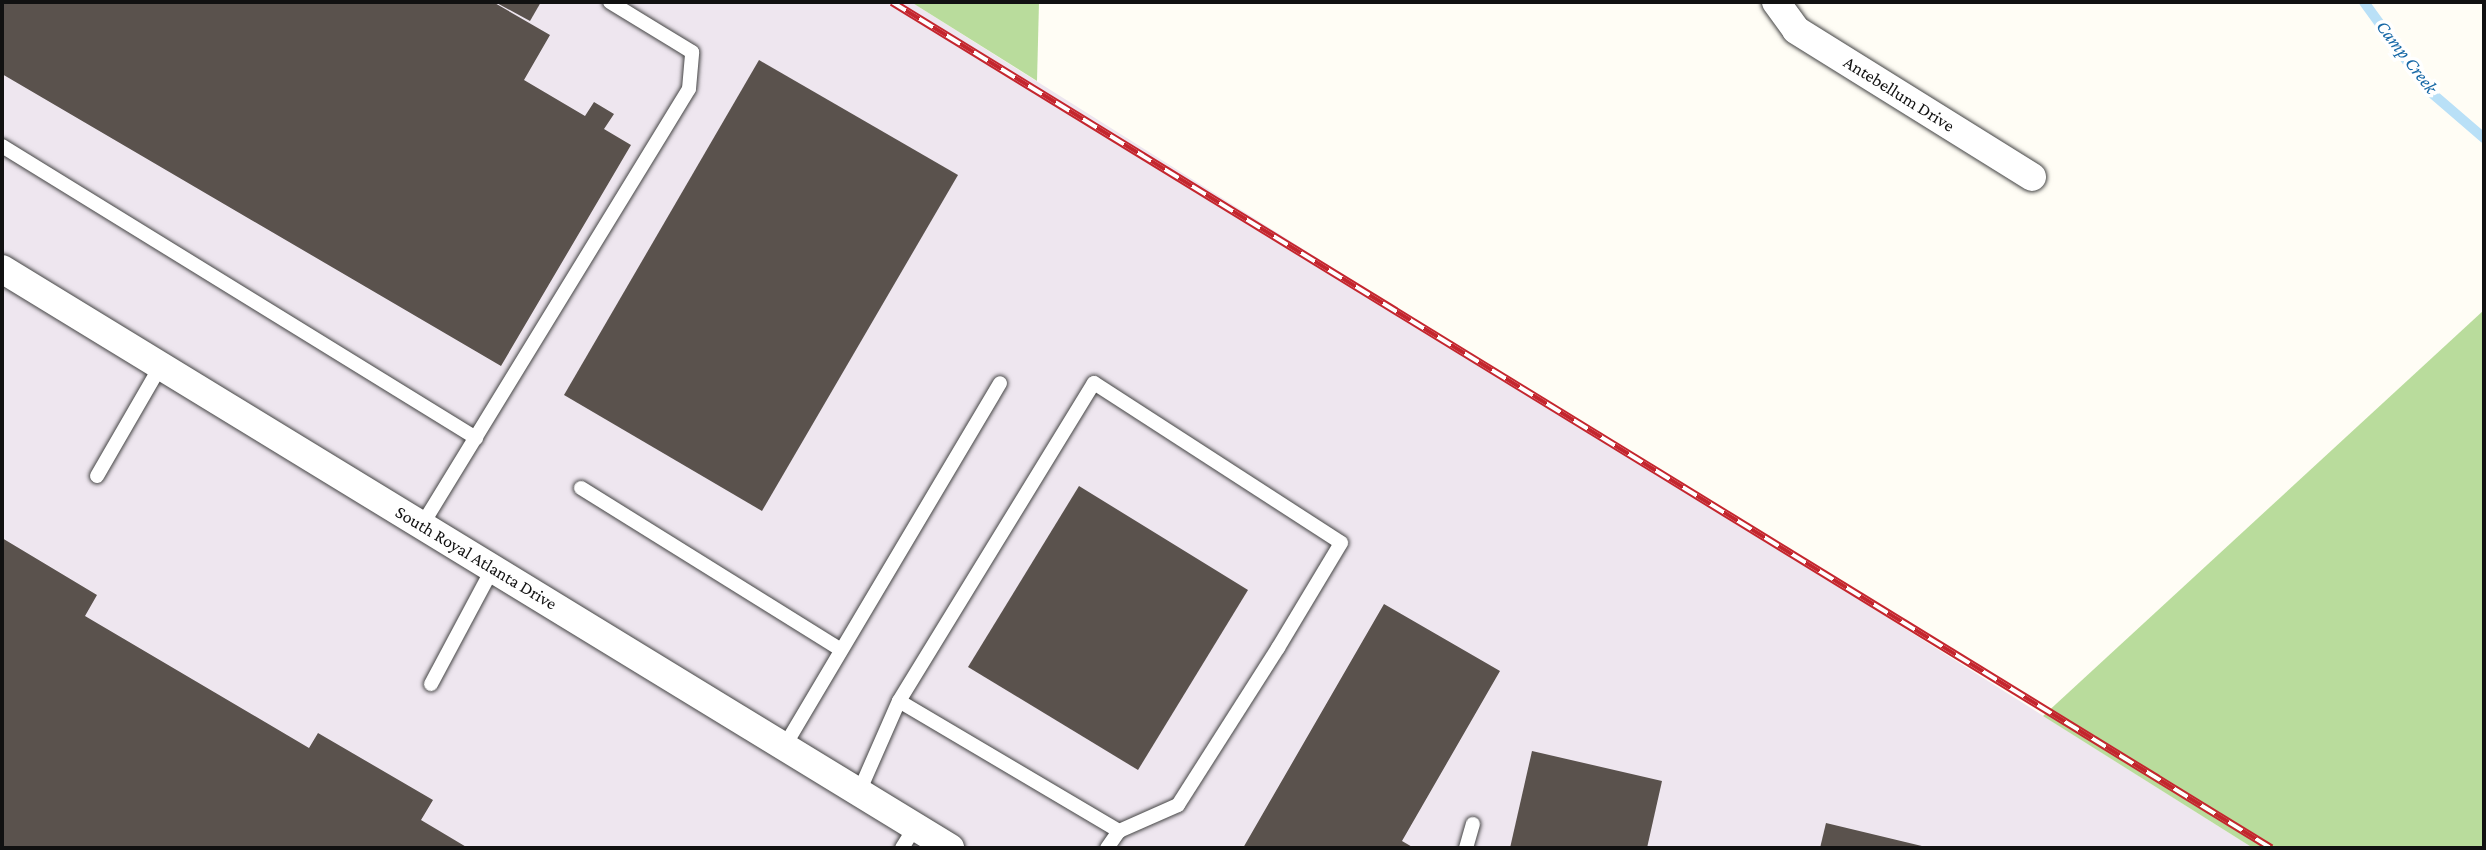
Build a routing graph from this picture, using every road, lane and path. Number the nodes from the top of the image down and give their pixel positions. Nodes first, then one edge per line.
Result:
1 (610, 2) edge
2 (1776, 2) edge
3 (2, 146) edge
4 (2032, 177) dead end
5 (2, 269) edge
6 (161, 365) junction
7 (1000, 383) dead end
8 (475, 438) junction
9 (97, 476) dead end
10 (581, 488) dead end
11 (422, 525) junction
12 (493, 569) junction
13 (841, 650) junction
14 (431, 684) dead end
15 (899, 701) junction
16 (784, 747) junction
17 (859, 792) junction
18 (1473, 824) dead end
19 (1119, 831) junction
20 (908, 838) edge
21 (950, 848) edge
22 (1107, 848) edge
23 (1466, 848) edge

1 - 8 lane
2 - 4 street, Antebellum Drive
3 - 8 lane
5 - 6 street, South Royal Atlanta Drive
6 - 9 lane
6 - 11 street, South Royal Atlanta Drive
7 - 13 lane
8 - 11 lane
10 - 13 lane
11 - 12 street, South Royal Atlanta Drive
12 - 14 lane
12 - 16 street, South Royal Atlanta Drive
13 - 16 lane
15 - 17 lane
15 - 19 lane
15 - 19 lane
16 - 17 street, South Royal Atlanta Drive
17 - 20 street, South Royal Atlanta Drive
18 - 23 lane
19 - 22 lane
20 - 21 street, South Royal Atlanta Drive

